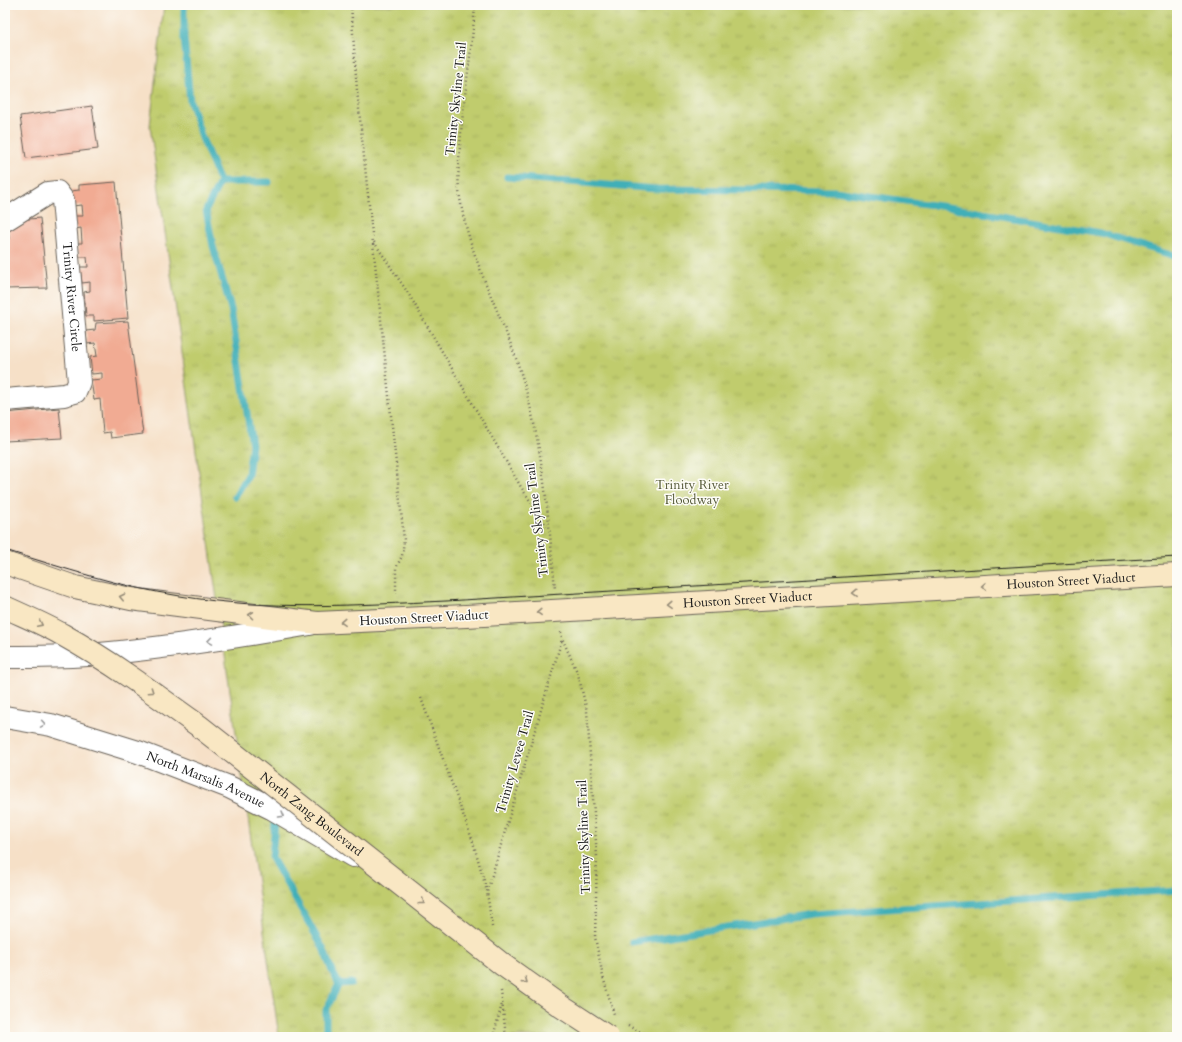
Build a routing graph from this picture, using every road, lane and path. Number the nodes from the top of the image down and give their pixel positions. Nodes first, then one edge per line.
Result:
1 (351, 5) edge
2 (475, 5) edge
3 (5, 220) edge
4 (373, 242) junction
5 (5, 400) edge
6 (550, 530) junction
7 (5, 563) edge
8 (1177, 575) edge
9 (396, 593) dead end
10 (555, 593) dead end
11 (5, 607) edge
12 (317, 623) junction
13 (560, 631) dead end
14 (562, 638) junction
15 (5, 657) edge
16 (421, 698) dead end
17 (5, 717) edge
18 (392, 878) junction
19 (615, 1014) dead end
20 (493, 1037) edge
21 (506, 1037) edge
22 (608, 1037) edge

1 - 4 path
2 - 6 path, Trinity Skyline Trail
3 - 5 street, Trinity River Circle
4 - 6 path
4 - 9 path
6 - 10 path, Trinity Skyline Trail
12 -> 7 main road
8 -> 12 main road, Houston Street Viaduct, bridge
11 -> 18 main road, North Zang Boulevard, bridge
12 -> 15 street
13 - 14 path, Trinity Skyline Trail
14 - 16 path, Trinity Levee Trail
14 - 19 path, Trinity Skyline Trail
17 -> 18 street, North Marsalis Avenue, bridge
18 -> 22 main road, North Zang Boulevard, bridge
20 - 21 path

